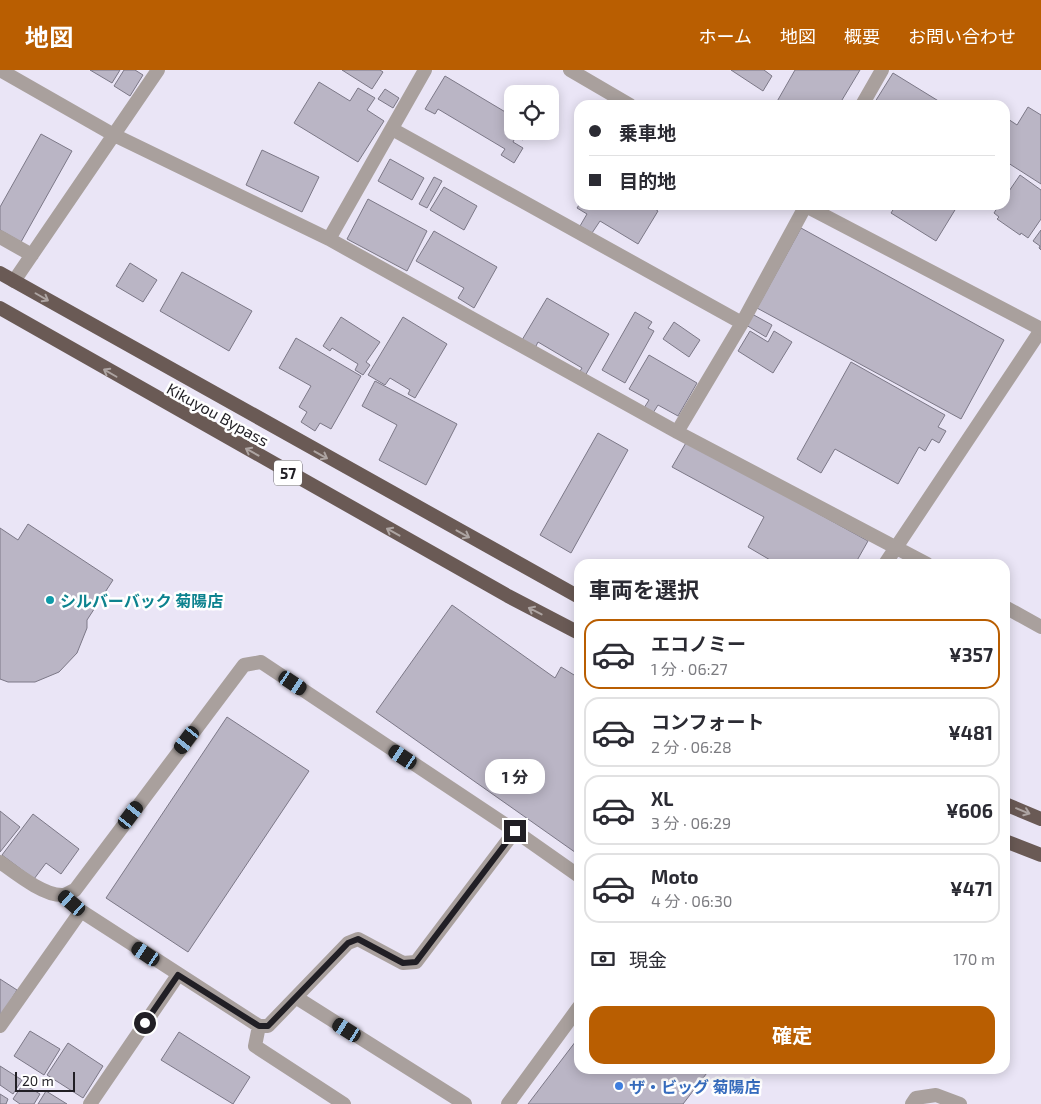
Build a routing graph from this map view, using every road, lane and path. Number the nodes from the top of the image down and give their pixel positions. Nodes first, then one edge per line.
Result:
1 (0, 70) edge
2 (158, 70) edge
3 (425, 70) edge
4 (570, 70) edge
5 (882, 70) edge
6 (621, 100) edge
7 (865, 100) edge
8 (392, 129) junction
9 (114, 135) junction
10 (802, 210) edge
11 (815, 210) edge
12 (0, 237) edge
13 (330, 239) junction
14 (32, 255) junction
15 (0, 273) edge
16 (14, 281) junction
17 (0, 308) edge
18 (742, 323) junction
19 (1041, 329) edge
20 (677, 432) junction
21 (897, 547) junction
22 (889, 559) edge
23 (918, 559) edge
24 (574, 594) edge
25 (1010, 610) edge
26 (1041, 626) edge
27 (574, 630) edge
28 (1010, 806) edge
29 (1041, 819) edge
30 (515, 831) junction
31 (1010, 843) edge
32 (1041, 855) edge
33 (0, 862) edge
34 (574, 872) edge
35 (64, 895) junction
36 (81, 911) junction
37 (178, 975) junction
38 (297, 998) junction
39 (574, 1015) edge
40 (0, 1026) edge
41 (259, 1026) junction
42 (90, 1104) edge
43 (344, 1104) edge
44 (465, 1104) edge
45 (508, 1104) edge
46 (912, 1104) edge
47 (960, 1104) edge

1 - 9 street
2 - 9 street
3 - 8 street
4 - 6 street
5 - 7 street
8 - 13 street
8 - 18 street
9 - 13 street
9 - 14 street
10 - 18 street
11 - 19 street
12 - 14 street
13 - 20 street
14 - 16 street
15 - 16 highway, Kikuyou Bypass / 57
16 -> 24 highway, Kikuyou Bypass / 57
27 -> 17 highway, Kikuyou Bypass / 57
18 - 20 street
19 - 21 street
20 - 21 street
21 - 22 street
21 - 23 street
25 - 26 street
28 -> 29 highway
30 - 34 street
30 - 35 street
30 - 38 street
31 - 32 highway
33 - 35 street
35 - 36 street
36 - 37 street
36 - 40 street
37 - 41 street
37 - 42 street
38 - 41 street
38 - 44 street
39 - 45 street
41 - 43 street
46 - 47 street

